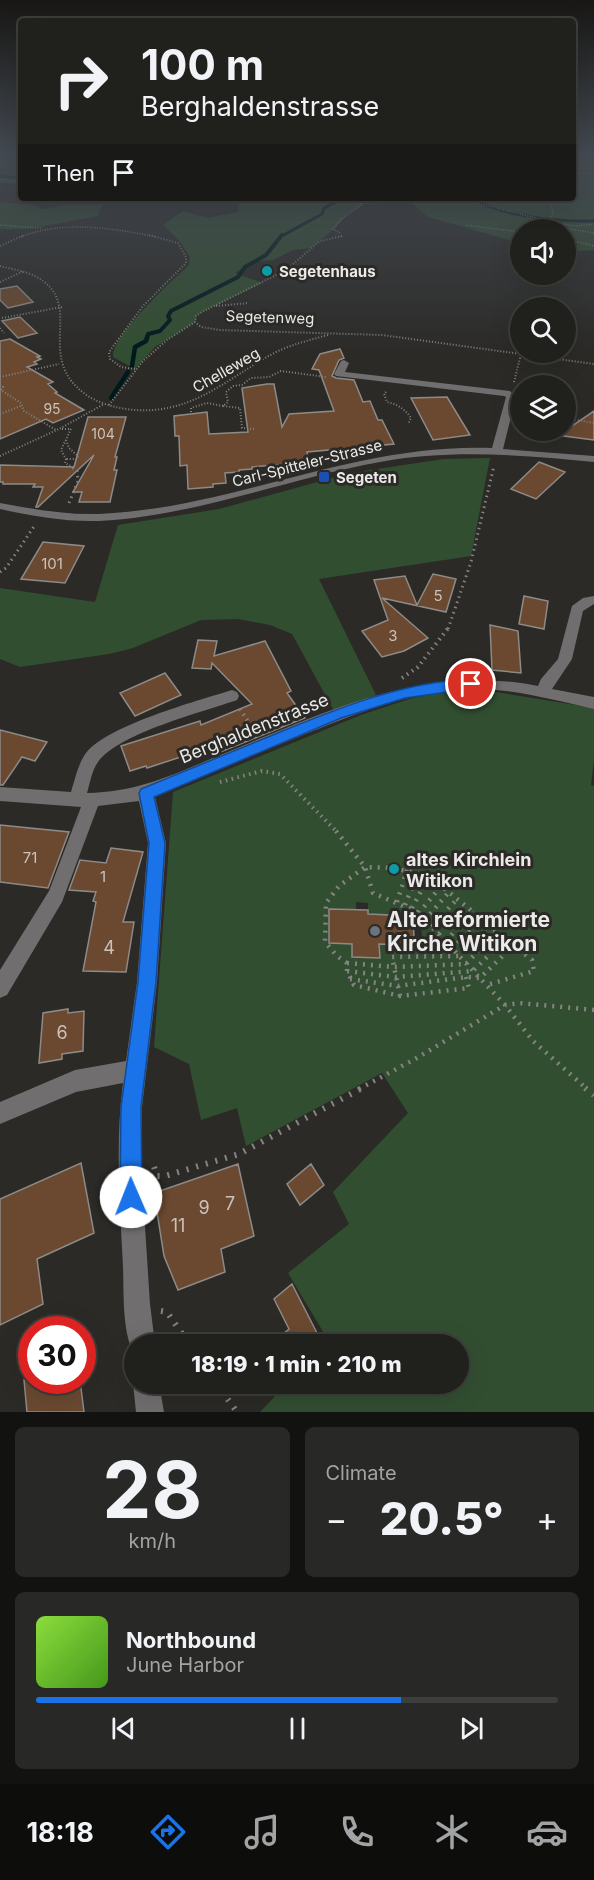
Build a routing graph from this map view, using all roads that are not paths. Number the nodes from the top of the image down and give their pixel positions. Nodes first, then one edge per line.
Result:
1 (344, 363) dead end
2 (497, 451) junction
3 (594, 459) edge
4 (0, 506) edge
5 (594, 600) edge
6 (544, 694) junction
7 (236, 702) road end
8 (594, 703) edge
9 (146, 793) junction
10 (0, 794) edge
11 (84, 800) junction
12 (0, 988) edge
13 (135, 1070) junction
14 (0, 1113) edge
15 (141, 1334) edge
16 (148, 1394) edge
17 (150, 1412) edge

1 - 2 street
2 - 3 street, Carl-Spitteler-Strasse
2 - 4 street, Carl-Spitteler-Strasse
5 - 6 street
6 - 8 street, Berghaldenstrasse
6 - 9 street, Berghaldenstrasse
7 - 11 street
9 - 11 street, Berghaldenstrasse
9 - 13 street
10 - 11 street, Berghaldenstrasse
11 - 12 street
13 - 14 street
13 - 15 street
16 - 17 street

